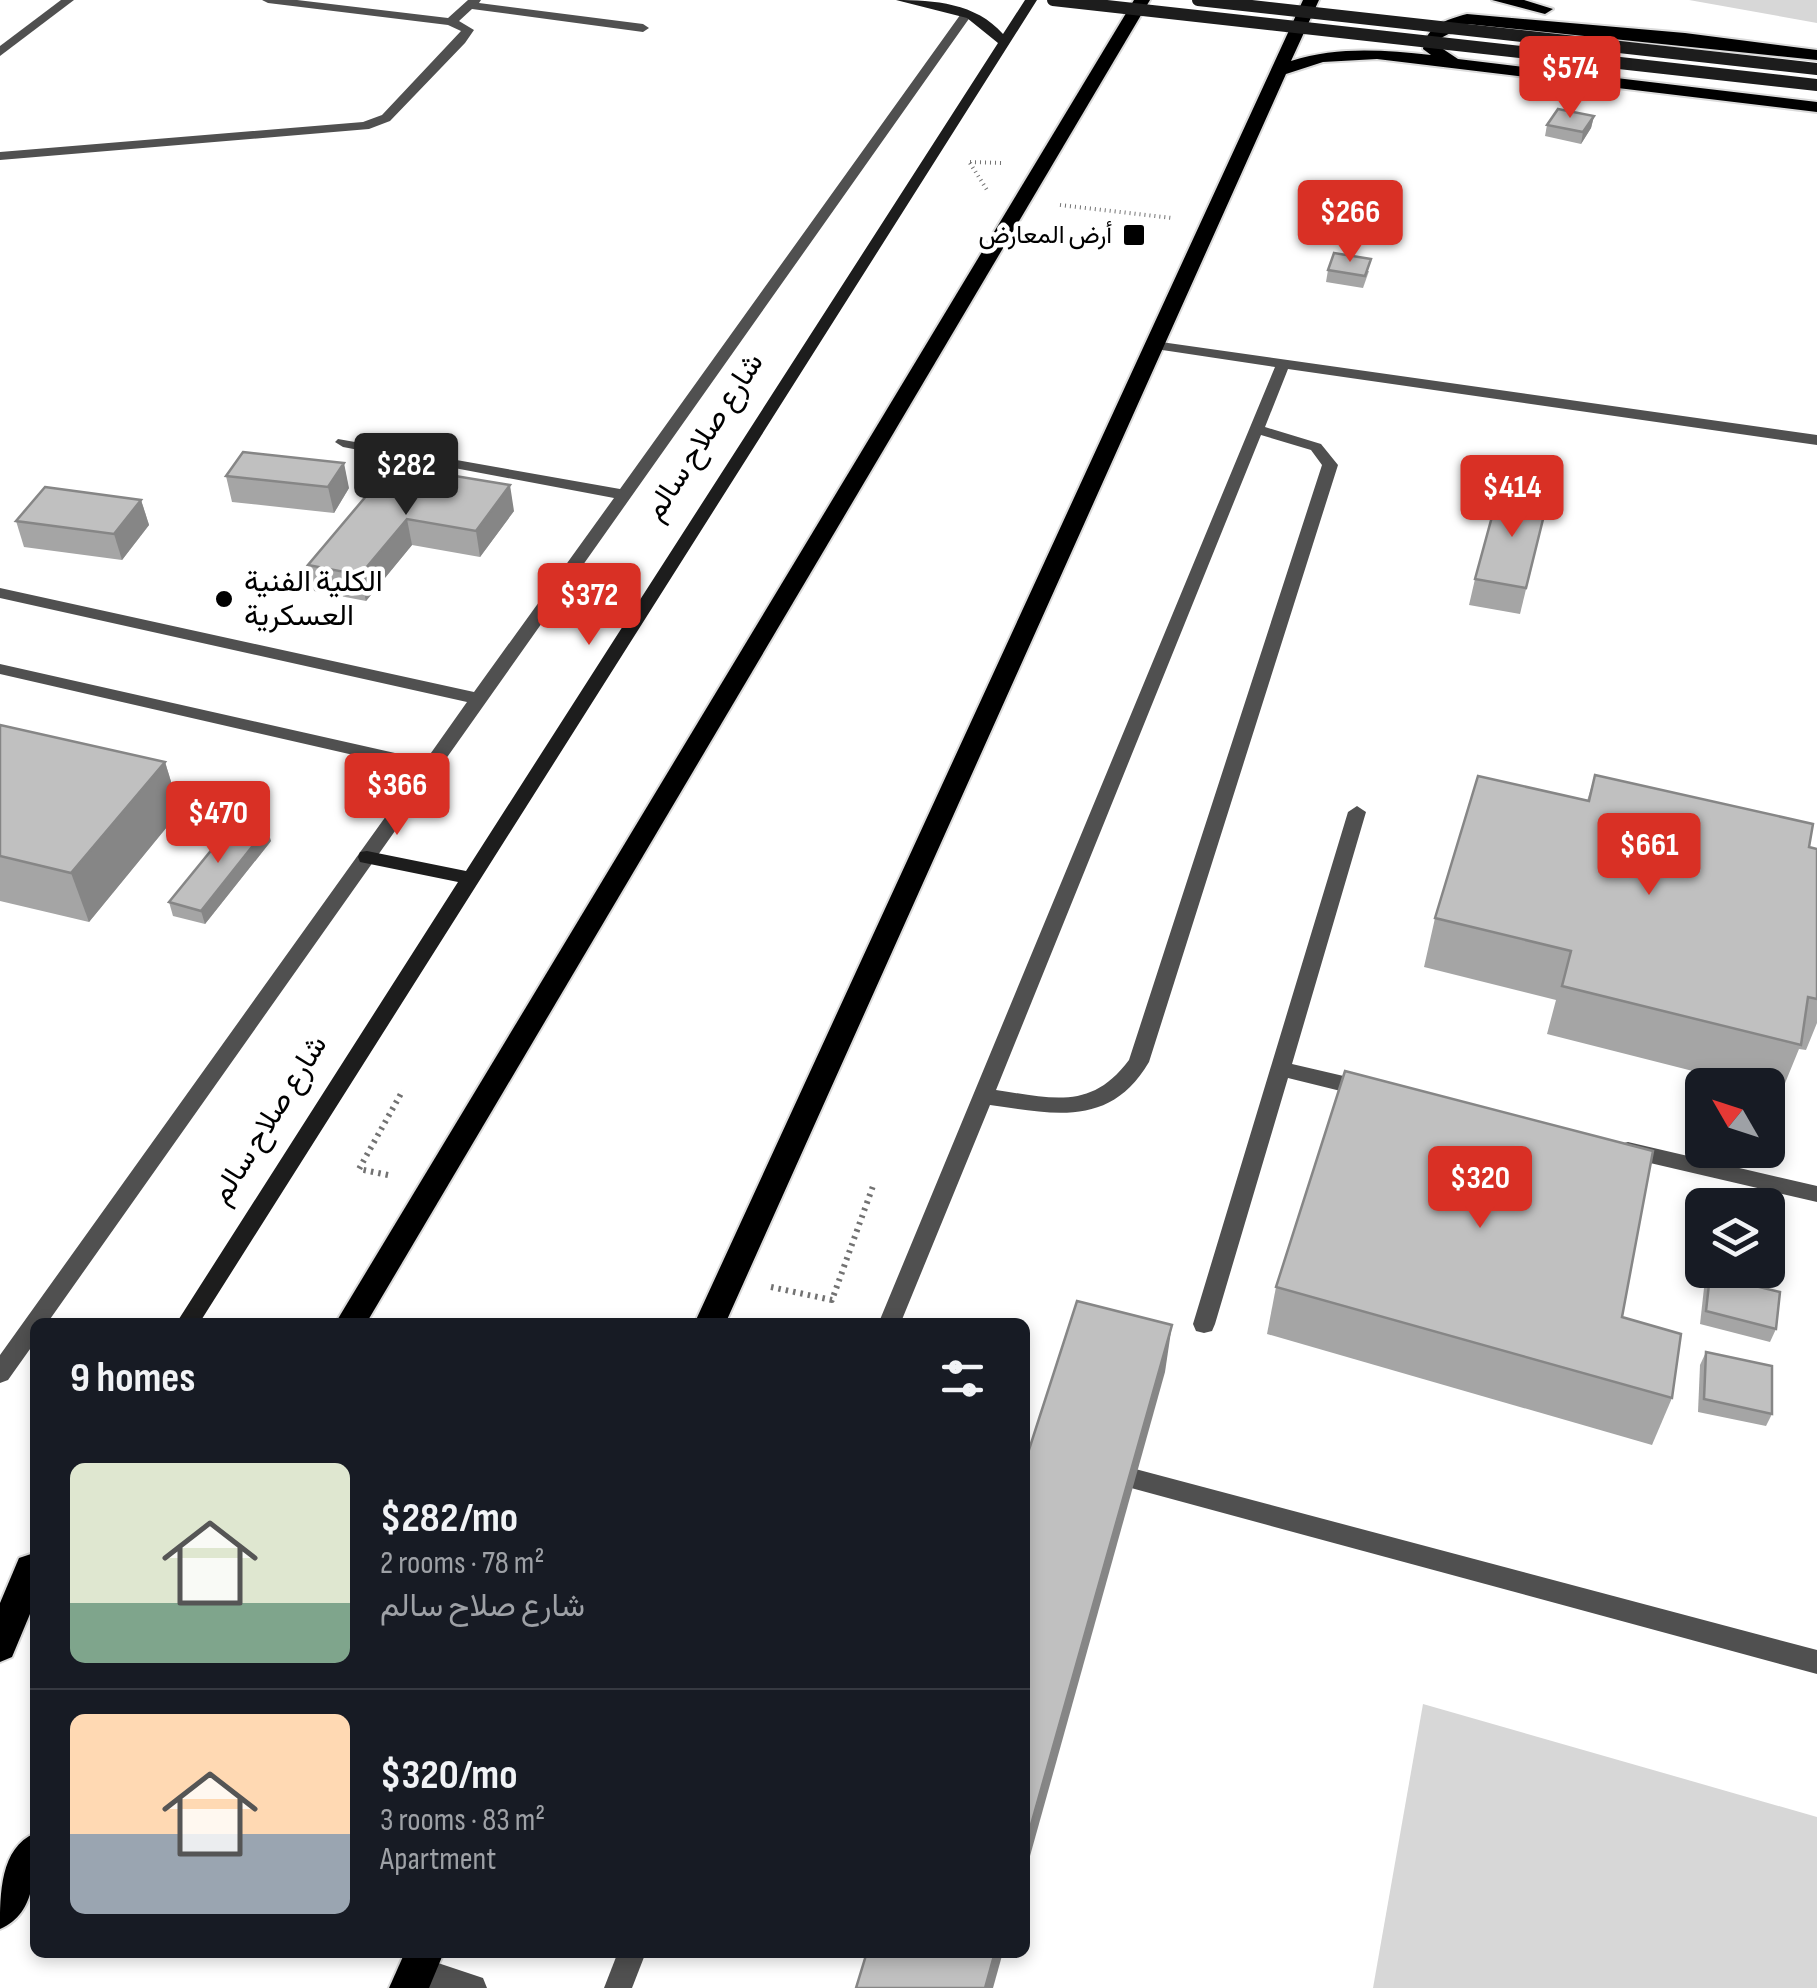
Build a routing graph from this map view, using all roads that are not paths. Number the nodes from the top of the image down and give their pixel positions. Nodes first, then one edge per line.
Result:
1 (68, 0) edge
2 (268, 0) edge
3 (902, 0) edge
4 (1031, 0) edge
5 (1053, 0) edge
6 (1142, 0) edge
7 (1198, 0) edge
8 (1311, 0) edge
9 (1500, 0) edge
10 (473, 2) edge
11 (967, 13) junction
12 (451, 22) junction
13 (643, 28) dead end
14 (1003, 42) junction
15 (1704, 42) junction
16 (0, 52) edge
17 (1817, 55) edge
18 (1460, 64) junction
19 (1817, 69) edge
20 (1278, 71) junction
21 (1817, 86) edge
22 (1817, 107) edge
23 (0, 156) edge
24 (1154, 345) junction
25 (1283, 364) junction
26 (1256, 430) junction
27 (1817, 440) edge
28 (342, 442) dead end
29 (625, 495) junction
30 (0, 593) edge
31 (552, 597) junction
32 (639, 612) junction
33 (0, 669) edge
34 (480, 699) junction
35 (431, 767) junction
36 (1357, 812) dead end
37 (367, 857) junction
38 (470, 878) junction
39 (1280, 1070) junction
40 (983, 1096) junction
41 (1395, 1096) edge
42 (1606, 1145) edge
43 (1817, 1194) edge
44 (40, 1318) edge
45 (191, 1318) edge
46 (353, 1318) edge
47 (712, 1318) edge
48 (892, 1318) edge
49 (1204, 1324) dead end
50 (30, 1331) edge
51 (0, 1373) edge
52 (1084, 1466) edge
53 (30, 1571) edge
54 (30, 1573) edge
55 (0, 1616) edge
56 (0, 1646) edge
57 (1817, 1662) edge
58 (30, 1860) edge
59 (0, 1910) edge
60 (630, 1958) edge
61 (417, 1970) edge
62 (473, 1988) edge
63 (618, 1988) edge

1 - 16 lane
2 - 12 lane
3 - 11 main road
4 - 14 main road, شارع صلاح سالم
5 - 21 main road, bridge
6 - 46 highway
7 - 19 main road, bridge
8 - 20 highway
9 - 15 highway
10 - 12 lane
10 - 13 lane
11 - 14 main road
11 - 29 lane
12 - 23 lane
14 - 32 main road, شارع صلاح سالم
15 - 17 highway
15 - 18 highway
18 - 20 highway
18 - 22 highway
20 - 24 highway
24 - 25 lane
24 - 47 highway
25 - 26 lane
25 - 27 lane
26 - 40 lane
26 - 40 lane
28 - 29 lane
29 - 31 lane
30 - 34 lane
31 - 32 main road
31 - 34 lane
32 - 38 main road, شارع صلاح سالم
33 - 35 lane
34 - 35 lane
35 - 37 lane
36 - 39 lane
37 - 38 main road
37 - 44 lane
38 - 45 main road, شارع صلاح سالم
39 - 41 lane
39 - 49 lane
40 - 48 lane
42 - 43 lane
50 - 51 lane
52 - 57 lane
53 - 55 main road
54 - 56 highway
58 - 59 highway
60 - 63 lane
61 - 62 lane

